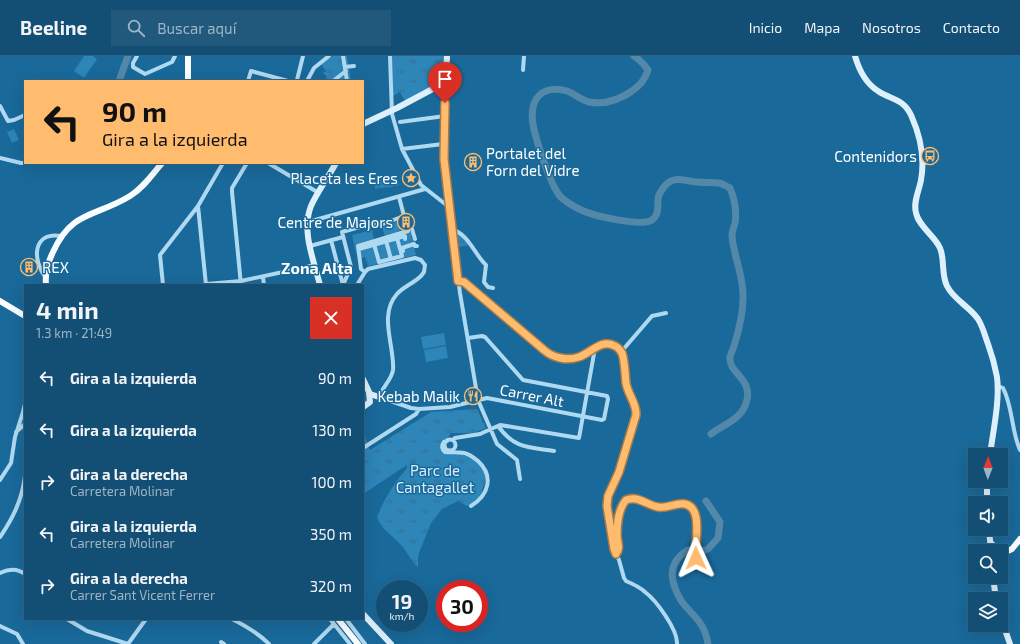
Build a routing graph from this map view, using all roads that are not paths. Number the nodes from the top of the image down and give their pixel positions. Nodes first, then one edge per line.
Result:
1 (137, 56) edge
2 (175, 56) edge
3 (188, 56) edge
4 (303, 56) edge
5 (329, 56) edge
6 (343, 56) edge
7 (390, 56) edge
8 (447, 56) edge
9 (524, 56) edge
10 (855, 56) edge
11 (348, 68) junction
12 (523, 70) dead end
13 (188, 80) edge
14 (248, 80) edge
15 (284, 80) edge
16 (297, 80) edge
17 (308, 80) edge
18 (334, 80) edge
19 (347, 80) edge
20 (444, 83) junction
21 (0, 106) edge
22 (392, 111) junction
23 (24, 115) edge
24 (445, 116) junction
25 (400, 122) dead end
26 (364, 124) edge
27 (443, 144) junction
28 (402, 149) junction
29 (0, 158) edge
30 (24, 163) edge
31 (161, 164) edge
32 (222, 164) edge
33 (246, 164) edge
34 (270, 164) edge
35 (335, 164) edge
36 (425, 189) junction
37 (319, 193) junction
38 (399, 197) junction
39 (198, 206) junction
40 (449, 208) junction
41 (404, 216) junction
42 (308, 222) junction
43 (451, 229) junction
44 (412, 230) dead end
45 (62, 236) junction
46 (342, 237) junction
47 (397, 238) junction
48 (405, 239) dead end
49 (415, 239) dead end
50 (331, 240) junction
51 (386, 241) junction
52 (374, 244) junction
53 (310, 246) junction
54 (417, 246) dead end
55 (359, 249) junction
56 (404, 256) dead end
57 (391, 259) junction
58 (315, 265) junction
59 (365, 272) junction
60 (263, 277) junction
61 (458, 281) junction
62 (46, 282) edge
63 (241, 283) edge
64 (163, 284) edge
65 (206, 284) edge
66 (264, 284) edge
67 (320, 284) edge
68 (343, 284) edge
69 (344, 284) edge
70 (358, 284) edge
71 (493, 288) dead end
72 (0, 301) edge
73 (14, 309) junction
74 (24, 312) edge
75 (666, 313) dead end
76 (24, 315) edge
77 (468, 338) junction
78 (595, 348) junction
79 (621, 352) junction
80 (364, 380) edge
81 (998, 386) junction
82 (587, 392) junction
83 (369, 393) junction
84 (379, 397) junction
85 (478, 400) junction
86 (369, 404) junction
87 (364, 406) edge
88 (24, 407) edge
89 (419, 408) junction
90 (22, 412) junction
91 (24, 416) edge
92 (582, 416) junction
93 (24, 425) edge
94 (498, 426) junction
95 (490, 429) junction
96 (16, 433) junction
97 (453, 440) junction
98 (447, 441) junction
99 (364, 447) edge
100 (991, 448) edge
101 (1020, 450) edge
102 (554, 452) dead end
103 (520, 479) dead end
104 (0, 480) edge
105 (24, 483) edge
106 (471, 506) dead end
107 (990, 536) edge
108 (0, 538) edge
109 (1020, 539) edge
110 (990, 541) junction
111 (990, 544) edge
112 (993, 544) edge
113 (1008, 550) edge
114 (616, 554) junction
115 (696, 554) dead end
116 (0, 573) edge
117 (24, 573) edge
118 (364, 615) edge
119 (69, 620) edge
120 (145, 620) edge
121 (234, 620) edge
122 (347, 620) edge
123 (336, 622) edge
124 (0, 626) edge
125 (1006, 632) edge
126 (23, 644) edge
127 (128, 644) edge
128 (269, 644) edge
129 (314, 644) edge
130 (350, 644) edge
131 (358, 644) edge
132 (365, 644) edge
133 (391, 644) edge
134 (677, 644) edge
135 (1010, 644) edge

1 - 2 street
3 - 13 main road
4 - 16 street
5 - 17 street
6 - 11 street
7 - 22 street
8 - 20 main road
9 - 12 street
10 - 81 main road
11 - 18 street
11 - 19 street
14 - 15 street
20 - 22 main road
20 - 24 street
21 - 23 street
22 - 26 main road
22 - 28 street
24 - 25 street
24 - 27 street
27 - 28 street
27 - 40 street
28 - 36 street
29 - 30 street
31 - 45 main road
32 - 39 street
33 - 63 street
34 - 37 street
35 - 37 main road
36 - 38 street
36 - 40 street
37 - 42 main road
38 - 41 street
38 - 42 street
39 - 64 street
39 - 65 street
40 - 43 street
41 - 46 street
41 - 55 street
42 - 53 main road
43 - 61 street
43 - 71 street
44 - 49 street
45 - 62 main road
45 - 62 street
46 - 50 street
46 - 69 street
47 - 48 street
47 - 51 street
47 - 57 street
50 - 53 street
50 - 68 street
51 - 52 street
51 - 57 street
52 - 55 street
52 - 57 street
53 - 58 main road
54 - 56 street
55 - 59 street
58 - 60 street
58 - 67 main road
59 - 70 street
59 - 84 street
60 - 63 street
60 - 66 street
61 - 77 street
61 - 78 street
63 - 65 street
72 - 73 main road
73 - 74 main road
73 - 76 main road
75 - 79 street
77 - 82 street
77 - 85 street
78 - 79 street
78 - 82 street
79 - 114 street
80 - 83 main road
81 - 100 main road
81 - 101 street
82 - 92 street
82 - 92 street, Carrer Alt
83 - 84 main road
83 - 86 main road
84 - 86 street
84 - 89 street, Carrer Alt
85 - 89 street, Carrer Alt
85 - 92 street, Carrer Alt
85 - 95 street
86 - 87 main road
88 - 90 street
89 - 99 street
90 - 91 street
90 - 96 street
92 - 94 street
93 - 96 street
94 - 95 street
94 - 102 street
95 - 97 street
95 - 103 street
96 - 104 street
97 - 98 street
97 - 98 street
98 - 106 street
105 - 108 street
107 - 110 main road
109 - 113 main road
110 - 111 main road
110 - 112 main road
114 - 115 street
114 - 134 street
116 - 117 street
118 - 133 main road
119 - 127 street
120 - 127 street
121 - 128 street
122 - 132 street
123 - 129 street
123 - 130 street
123 - 131 main road
124 - 126 street
125 - 135 main road

